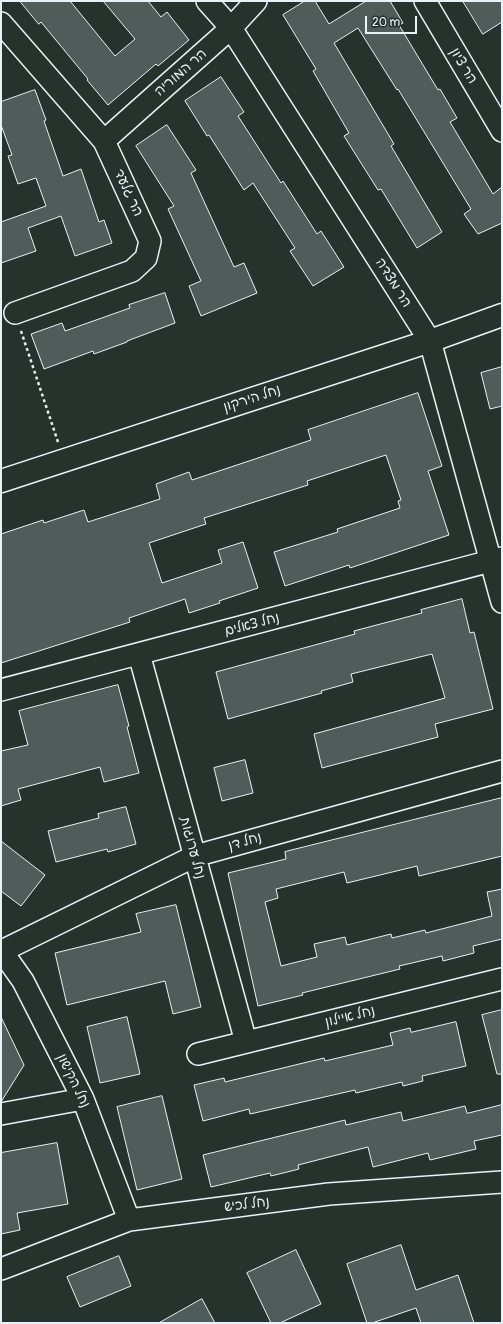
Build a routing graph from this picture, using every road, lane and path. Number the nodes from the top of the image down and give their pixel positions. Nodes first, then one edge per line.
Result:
1 (207, 1) edge
2 (256, 1) edge
3 (425, 1) edge
4 (1, 23) edge
5 (231, 28) junction
6 (502, 131) edge
7 (104, 141) junction
8 (15, 313) joint
9 (502, 315) edge
10 (430, 341) junction
11 (64, 460) junction
12 (1, 481) edge
13 (497, 560) edge
14 (502, 602) edge
15 (139, 654) junction
16 (1, 690) edge
17 (502, 770) edge
18 (195, 856) junction
19 (1, 950) edge
20 (502, 979) edge
21 (246, 1042) junction
22 (198, 1054) dead end
23 (83, 1099) junction
24 (1, 1114) edge
25 (502, 1182) edge
26 (129, 1220) junction
27 (1, 1269) edge

1 - 5 street, הר מצדה
2 - 5 street, הר המוריה
3 - 6 street, הר ציון
4 - 7 street, הר גלעד
5 - 7 street, הר המוריה
5 - 10 street, הר מצדה
7 - 8 street, הר גלעד
8 - 11 path
9 - 10 street, נחל הירקון
10 - 11 street, נחל הירקון
10 - 13 street, הר מצדה
11 - 12 street, נחל הירקון
13 - 14 street, הר מצדה
13 - 15 street, נחל צאלים
15 - 16 street, נחל צאלים
15 - 18 street, נחל ערוגות
17 - 18 street, נחל דן
18 - 19 street, נחל דן
18 - 21 street, נחל ערוגות
19 - 23 street, נחל הקישון
20 - 21 street, נחל איילון
21 - 22 street, נחל איילון
23 - 24 street
23 - 26 street, נחל הקישון
25 - 26 street, נחל לכיש
26 - 27 street, נחל לכיש

